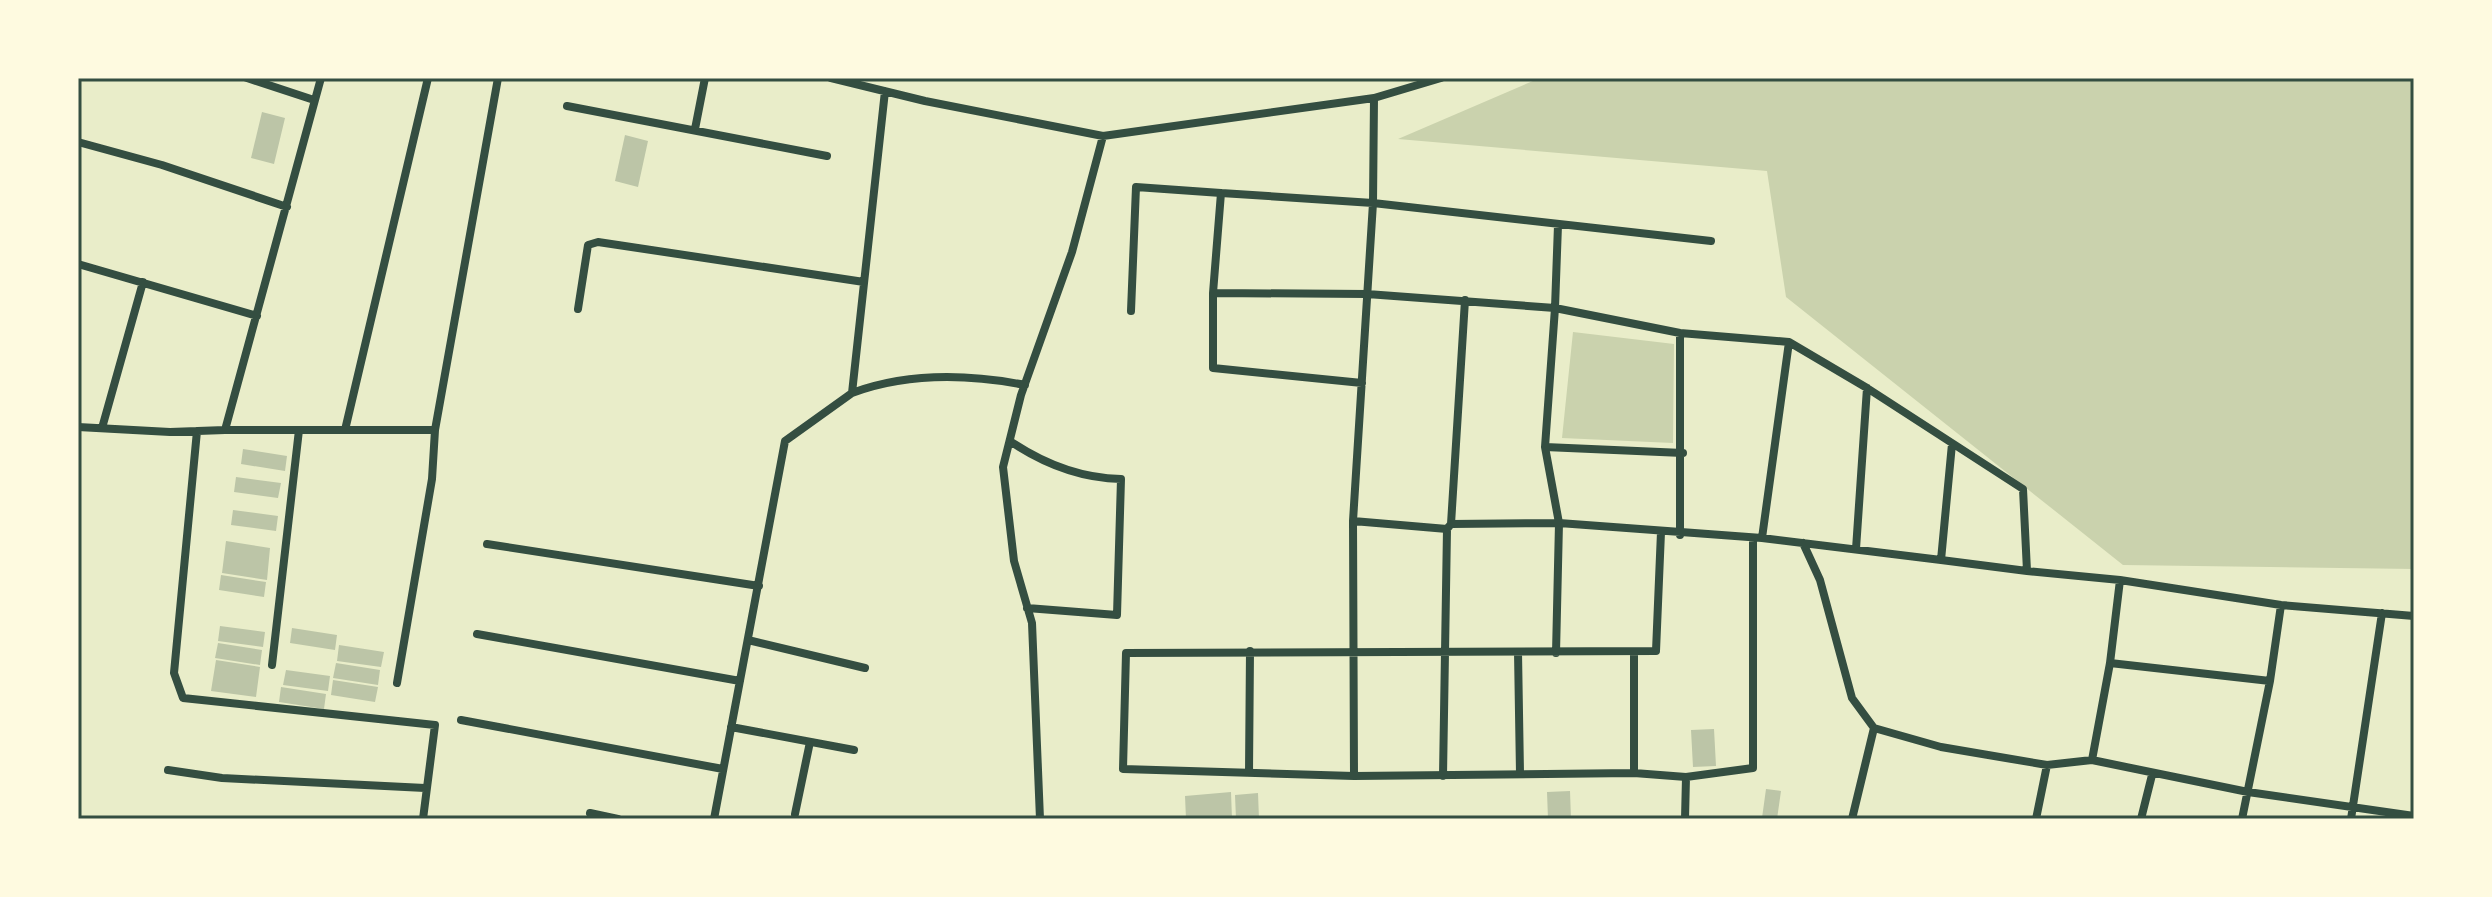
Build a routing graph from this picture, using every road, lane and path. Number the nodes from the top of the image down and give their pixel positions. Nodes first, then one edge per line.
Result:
1 (247, 78) edge
2 (321, 78) edge
3 (428, 78) edge
4 (498, 78) edge
5 (705, 78) edge
6 (831, 78) edge
7 (1441, 78) edge
8 (885, 91) junction
9 (1374, 98) junction
10 (314, 100) junction
11 (567, 106) dead end
12 (695, 129) junction
13 (1103, 136) junction
14 (78, 142) edge
15 (827, 156) dead end
16 (1221, 193) junction
17 (1373, 203) junction
18 (287, 207) junction
19 (1558, 225) junction
20 (1711, 241) dead end
21 (78, 264) edge
22 (143, 282) junction
23 (864, 282) junction
24 (1213, 293) junction
25 (1367, 294) junction
26 (1465, 300) junction
27 (1555, 308) junction
28 (578, 309) dead end
29 (1131, 311) dead end
30 (257, 316) junction
31 (1680, 333) junction
32 (1789, 342) junction
33 (1362, 383) junction
34 (1025, 385) junction
35 (1867, 388) junction
36 (852, 393) junction
37 (78, 427) edge
38 (102, 428) junction
39 (225, 430) junction
40 (299, 430) junction
41 (345, 430) junction
42 (435, 430) junction
43 (197, 431) junction
44 (1010, 441) junction
45 (1952, 444) junction
46 (1545, 447) junction
47 (1683, 453) junction
48 (1353, 521) junction
49 (1559, 523) junction
50 (1449, 526) junction
51 (1661, 532) junction
52 (1680, 535) junction
53 (1758, 538) junction
54 (1803, 543) junction
55 (487, 544) dead end
56 (1856, 549) junction
57 (1941, 560) junction
58 (2027, 571) junction
59 (2120, 580) junction
60 (759, 586) junction
61 (2281, 605) junction
62 (1027, 608) junction
63 (2382, 613) junction
64 (2414, 616) edge
65 (477, 634) dead end
66 (748, 640) junction
67 (1356, 650) junction
68 (1250, 651) junction
69 (1445, 652) junction
70 (1518, 652) junction
71 (1634, 652) junction
72 (1556, 653) junction
73 (2110, 663) junction
74 (272, 665) dead end
75 (865, 668) dead end
76 (740, 681) junction
77 (2270, 681) junction
78 (397, 683) dead end
79 (461, 720) dead end
80 (731, 727) junction
81 (1874, 728) junction
82 (810, 742) junction
83 (854, 750) dead end
84 (2092, 760) junction
85 (2047, 765) junction
86 (723, 769) junction
87 (168, 770) dead end
88 (1249, 773) junction
89 (1520, 773) junction
90 (1634, 773) junction
91 (2152, 775) junction
92 (1354, 776) junction
93 (1443, 776) junction
94 (1686, 777) junction
95 (425, 788) junction
96 (2248, 792) junction
97 (2354, 806) junction
98 (590, 813) dead end
99 (795, 814) dead end
100 (2414, 816) edge
101 (423, 819) edge
102 (618, 819) edge
103 (714, 819) edge
104 (1040, 819) edge
105 (1685, 819) edge
106 (1852, 819) edge
107 (2036, 819) edge
108 (2141, 819) edge
109 (2242, 819) edge
110 (2351, 819) edge

1 - 10 street
2 - 10 street
3 - 41 street
4 - 42 street
5 - 12 street
6 - 8 street
7 - 9 street
8 - 13 street
8 - 23 street
9 - 13 street
9 - 17 street
10 - 18 street
11 - 12 street
12 - 15 street
13 - 34 street
14 - 18 street
16 - 17 street
16 - 24 street
16 - 29 street
17 - 19 street
17 - 25 street
18 - 30 street
19 - 20 street
19 - 27 street
21 - 22 street
22 - 30 street
22 - 38 street
23 - 28 street
23 - 36 street
24 - 25 street
24 - 33 street
25 - 26 street
25 - 33 street
26 - 27 street
26 - 50 street
27 - 31 street
27 - 46 street
30 - 39 street
31 - 32 street
31 - 47 street
32 - 35 street
32 - 53 street
33 - 48 street
34 - 36 street
34 - 44 street
35 - 45 street
35 - 56 street
36 - 60 street
37 - 38 street
38 - 43 street
39 - 40 street
39 - 43 street
40 - 41 street
40 - 74 street
41 - 42 street
42 - 78 street
43 - 95 street
44 - 62 street
44 - 62 street
45 - 57 street
45 - 58 street
46 - 47 street
46 - 49 street
47 - 52 street
48 - 50 street
48 - 67 street
49 - 50 street
49 - 51 street
49 - 72 street
50 - 69 street
51 - 52 street
51 - 71 street
52 - 53 street
53 - 54 street
53 - 94 street
54 - 56 street
54 - 81 street
55 - 60 street
56 - 57 street
57 - 58 street
58 - 59 street
59 - 61 street
59 - 73 street
60 - 66 street
61 - 63 street
61 - 77 street
62 - 104 street
63 - 64 street
63 - 97 street
65 - 76 street
66 - 75 street
66 - 76 street
67 - 68 street
67 - 69 street
67 - 92 street
68 - 88 street
68 - 88 street
69 - 70 street
69 - 93 street
70 - 72 street
70 - 89 street
71 - 72 street
71 - 90 street
73 - 77 street
73 - 84 street
76 - 80 street
77 - 96 street
79 - 86 street
80 - 82 street
80 - 86 street
81 - 85 street
81 - 106 street
82 - 83 street
82 - 99 street
84 - 85 street
84 - 91 street
85 - 107 street
86 - 103 street
87 - 95 street
88 - 92 street
89 - 90 street
89 - 93 street
90 - 94 street
91 - 96 street
91 - 108 street
92 - 93 street
94 - 105 street
95 - 101 street
96 - 97 street
96 - 109 street
97 - 100 street
97 - 110 street
98 - 102 street

